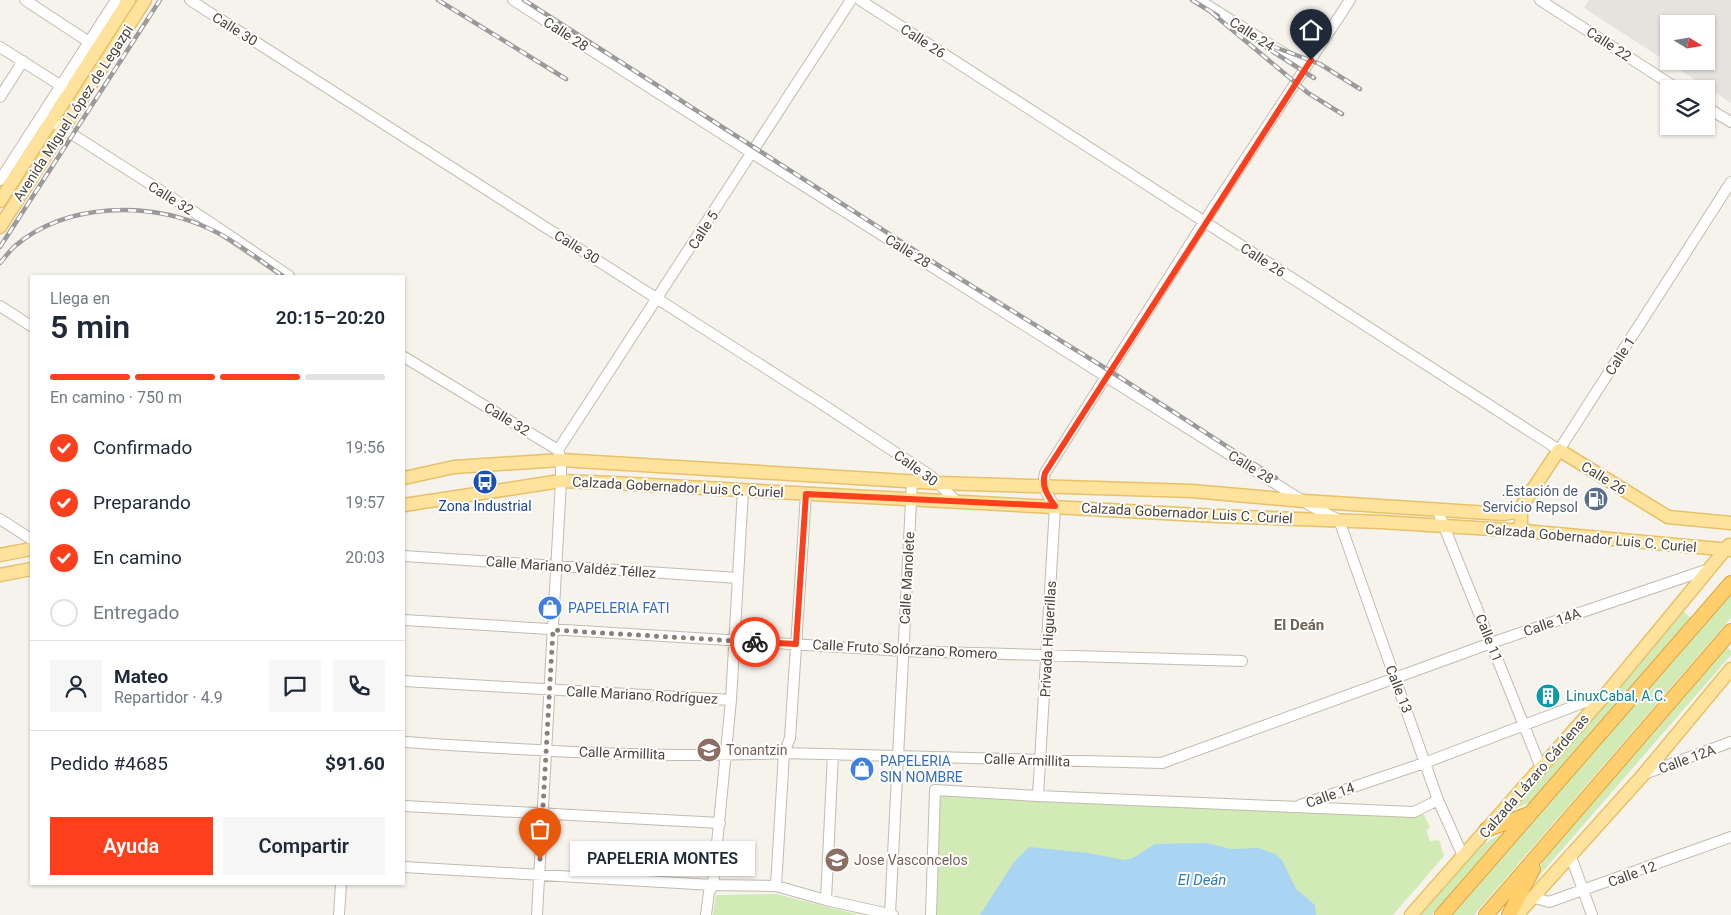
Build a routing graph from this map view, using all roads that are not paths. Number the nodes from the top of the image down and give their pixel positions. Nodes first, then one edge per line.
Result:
1 (25, 0) edge
2 (116, 0) edge
3 (129, 0) edge
4 (146, 0) edge
5 (190, 0) edge
6 (513, 0) edge
7 (851, 0) edge
8 (860, 0) edge
9 (1200, 0) edge
10 (1350, 0) edge
11 (1540, 0) edge
12 (90, 42) junction
13 (0, 47) edge
14 (23, 61) junction
15 (1306, 67) junction
16 (1664, 80) edge
17 (66, 89) junction
18 (0, 95) edge
19 (82, 99) junction
20 (1715, 112) edge
21 (47, 118) junction
22 (1731, 122) edge
23 (63, 129) junction
24 (752, 153) junction
25 (0, 180) edge
26 (1731, 182) edge
27 (0, 201) edge
28 (1204, 222) junction
29 (0, 227) edge
30 (288, 275) edge
31 (659, 299) junction
32 (0, 306) edge
33 (30, 325) edge
34 (405, 359) edge
35 (1106, 376) junction
36 (1559, 450) junction
37 (560, 455) junction
38 (405, 478) edge
39 (561, 481) junction
40 (912, 482) junction
41 (938, 483) junction
42 (1044, 485) junction
43 (744, 490) junction
44 (806, 494) junction
45 (911, 498) junction
46 (1304, 501) junction
47 (957, 502) junction
48 (405, 505) edge
49 (1055, 506) junction
50 (1437, 509) junction
51 (1520, 512) junction
52 (1668, 517) joint
53 (0, 520) edge
54 (1339, 520) junction
55 (1731, 523) edge
56 (1444, 526) junction
57 (1524, 531) junction
58 (30, 538) edge
59 (1729, 548) edge
60 (30, 549) edge
61 (0, 555) edge
62 (405, 556) edge
63 (556, 566) junction
64 (1710, 568) junction
65 (30, 569) edge
66 (0, 575) edge
67 (738, 578) junction
68 (1731, 583) edge
69 (405, 620) edge
70 (553, 630) junction
71 (1731, 631) edge
72 (734, 640) junction
73 (1491, 643) junction
74 (796, 644) junction
75 (904, 651) junction
76 (1047, 655) junction
77 (1242, 661) dead end
78 (1731, 669) edge
79 (1395, 677) junction
80 (405, 681) edge
81 (550, 690) junction
82 (1606, 694) junction
83 (731, 700) junction
84 (1524, 725) junction
85 (405, 742) edge
86 (1731, 742) edge
87 (546, 751) junction
88 (784, 753) junction
89 (833, 754) junction
90 (726, 756) junction
91 (899, 756) junction
92 (1041, 762) junction
93 (1427, 762) junction
94 (1541, 768) junction
95 (1643, 775) junction
96 (1038, 796) junction
97 (1438, 800) junction
98 (405, 806) edge
99 (1294, 807) junction
100 (543, 814) junction
101 (1530, 814) junction
102 (720, 823) junction
103 (1486, 830) junction
104 (1731, 837) edge
105 (1545, 847) junction
106 (1570, 854) junction
107 (1463, 856) junction
108 (405, 867) edge
109 (540, 875) junction
110 (341, 885) edge
111 (712, 885) junction
112 (776, 886) junction
113 (1583, 892) junction
114 (1532, 897) junction
115 (826, 900) junction
116 (339, 915) edge
117 (537, 915) edge
118 (706, 915) edge
119 (892, 915) edge
120 (931, 915) edge
121 (1411, 915) edge
122 (1442, 915) edge
123 (1486, 915) edge
124 (1508, 915) edge
125 (1516, 915) edge
126 (1592, 915) edge

1 - 12 street
2 - 12 street, Avenida Miguel López de Legazpi
3 - 17 main road, Avenida Miguel López de Legazpi
4 - 19 main road, Avenida Miguel López de Legazpi
5 - 31 street, Calle 30
6 - 24 street, Calle 28
7 - 24 street, Calle 5
8 - 28 street, Calle 26
9 - 15 street, Calle 24
10 - 15 street
11 - 16 street, Calle 22
12 - 17 street, Avenida Miguel López de Legazpi
13 - 14 street
14 - 17 street
14 - 18 street
15 - 28 street
17 - 19 street
17 - 21 main road, Avenida Miguel López de Legazpi
19 - 23 main road, Avenida Miguel López de Legazpi
20 - 22 street
21 - 23 street, Calle 32
21 - 25 street, Avenida Miguel López de Legazpi
21 - 27 main road, Avenida Miguel López de Legazpi
23 - 29 main road, Avenida Miguel López de Legazpi
23 - 30 street, Calle 32
24 - 31 street, Calle 5
24 - 35 street, Calle 28
26 - 36 street, Calle 1
28 - 35 street
28 - 36 street, Calle 26
31 - 37 street, Calle 5
31 - 41 street, Calle 30
32 - 33 street
34 - 37 street, Calle 32
35 - 42 street
35 - 46 street, Calle 28
36 - 51 main road, Calle 1
36 - 52 main road, Calle 26
37 - 38 main road, Calzada Gobernador Luis C. Curiel
37 - 39 street
37 - 40 main road, Calzada Gobernador Luis C. Curiel
39 - 43 main road, Calzada Gobernador Luis C. Curiel
39 - 48 main road, Calzada Gobernador Luis C. Curiel
39 - 63 street
40 - 41 main road, Calzada Gobernador Luis C. Curiel
40 - 45 street, Calle Manolete
41 - 42 main road, Calzada Gobernador Luis C. Curiel
41 - 47 street, Calle 30
42 - 46 main road, Calzada Gobernador Luis C. Curiel
42 - 49 street
43 - 44 main road, Calzada Gobernador Luis C. Curiel
43 - 67 street
44 - 45 main road, Calzada Gobernador Luis C. Curiel
44 - 74 street
45 - 47 main road, Calzada Gobernador Luis C. Curiel
45 - 75 street, Calle Manolete
46 - 50 main road, Calzada Gobernador Luis C. Curiel
46 - 54 street, Calle 28
47 - 49 main road, Calzada Gobernador Luis C. Curiel
49 - 54 main road, Calzada Gobernador Luis C. Curiel
49 - 76 street, Privada Higuerillas
50 - 51 main road, Calzada Gobernador Luis C. Curiel
50 - 56 street, Calle 11
51 - 57 main road
52 - 55 main road, Calzada Gobernador Luis C. Curiel
53 - 58 street
54 - 56 main road, Calzada Gobernador Luis C. Curiel
54 - 79 street, Calle 13
56 - 57 main road, Calzada Gobernador Luis C. Curiel
56 - 73 street, Calle 11
57 - 59 main road, Calzada Gobernador Luis C. Curiel
59 - 64 main road, Calzada Lázaro Cárdenas
60 - 61 main road
62 - 63 street, Calle Mariano Valdéz Téllez
63 - 67 street, Calle Mariano Valdéz Téllez
63 - 70 street
64 - 73 street, Calle 14A
64 - 82 main road, Calzada Lázaro Cárdenas
65 - 66 main road
67 - 72 street
68 - 101 highway, Calzada Lázaro Cárdenas
69 - 70 street, Calle Fruto Solórzano Romero
70 - 72 street, Calle Fruto Solórzano Romero
70 - 81 street
71 - 105 highway
72 - 74 street, Calle Fruto Solórzano Romero
72 - 83 street
73 - 79 street, Calle 14A
73 - 84 street, Calle 11
74 - 75 street, Calle Fruto Solórzano Romero
74 - 88 street
75 - 76 street, Calle Fruto Solórzano Romero
75 - 91 street, Calle Manolete
76 - 77 street, Calle Fruto Solórzano Romero
76 - 92 street, Privada Higuerillas
78 - 95 main road
79 - 92 street, Calle Armillita
79 - 93 street, Calle 13
80 - 81 street, Calle Mariano Rodríguez
81 - 83 street, Calle Mariano Rodríguez
81 - 87 street
82 - 84 street, Calle 14
82 - 94 main road, Calzada Lázaro Cárdenas
83 - 90 street
84 - 93 street, Calle 14
84 - 94 street, Calle 11
85 - 87 street, Calle Armillita
86 - 95 street, Calle 12A
87 - 90 street, Calle Armillita
87 - 100 street
88 - 89 street, Calle Armillita
88 - 90 street, Calle Armillita
88 - 112 street
89 - 91 street, Calle Armillita
89 - 115 street
90 - 102 street
91 - 92 street, Calle Armillita
91 - 119 street, Calle Manolete
92 - 96 street, Privada Higuerillas
93 - 97 street, Calle 13
93 - 99 street, Calle 14
94 - 103 main road, Calzada Lázaro Cárdenas
95 - 106 main road
96 - 99 street, Calle 14
96 - 120 street, Calle 14
97 - 99 street
97 - 107 street, Calle 13
98 - 100 street
100 - 102 street
100 - 109 street
101 - 103 highway
101 - 122 highway, Calzada Lázaro Cárdenas
102 - 111 street
103 - 107 main road, Calzada Lázaro Cárdenas
104 - 113 street, Calle 12
105 - 123 highway
105 - 124 highway
106 - 113 street
106 - 114 main road
107 - 121 main road, Calzada Lázaro Cárdenas
108 - 109 street
109 - 111 street
109 - 117 street
110 - 116 street
111 - 112 street
111 - 118 street
112 - 115 street
113 - 114 street, Calle 12
113 - 126 street
114 - 125 main road
115 - 119 street

